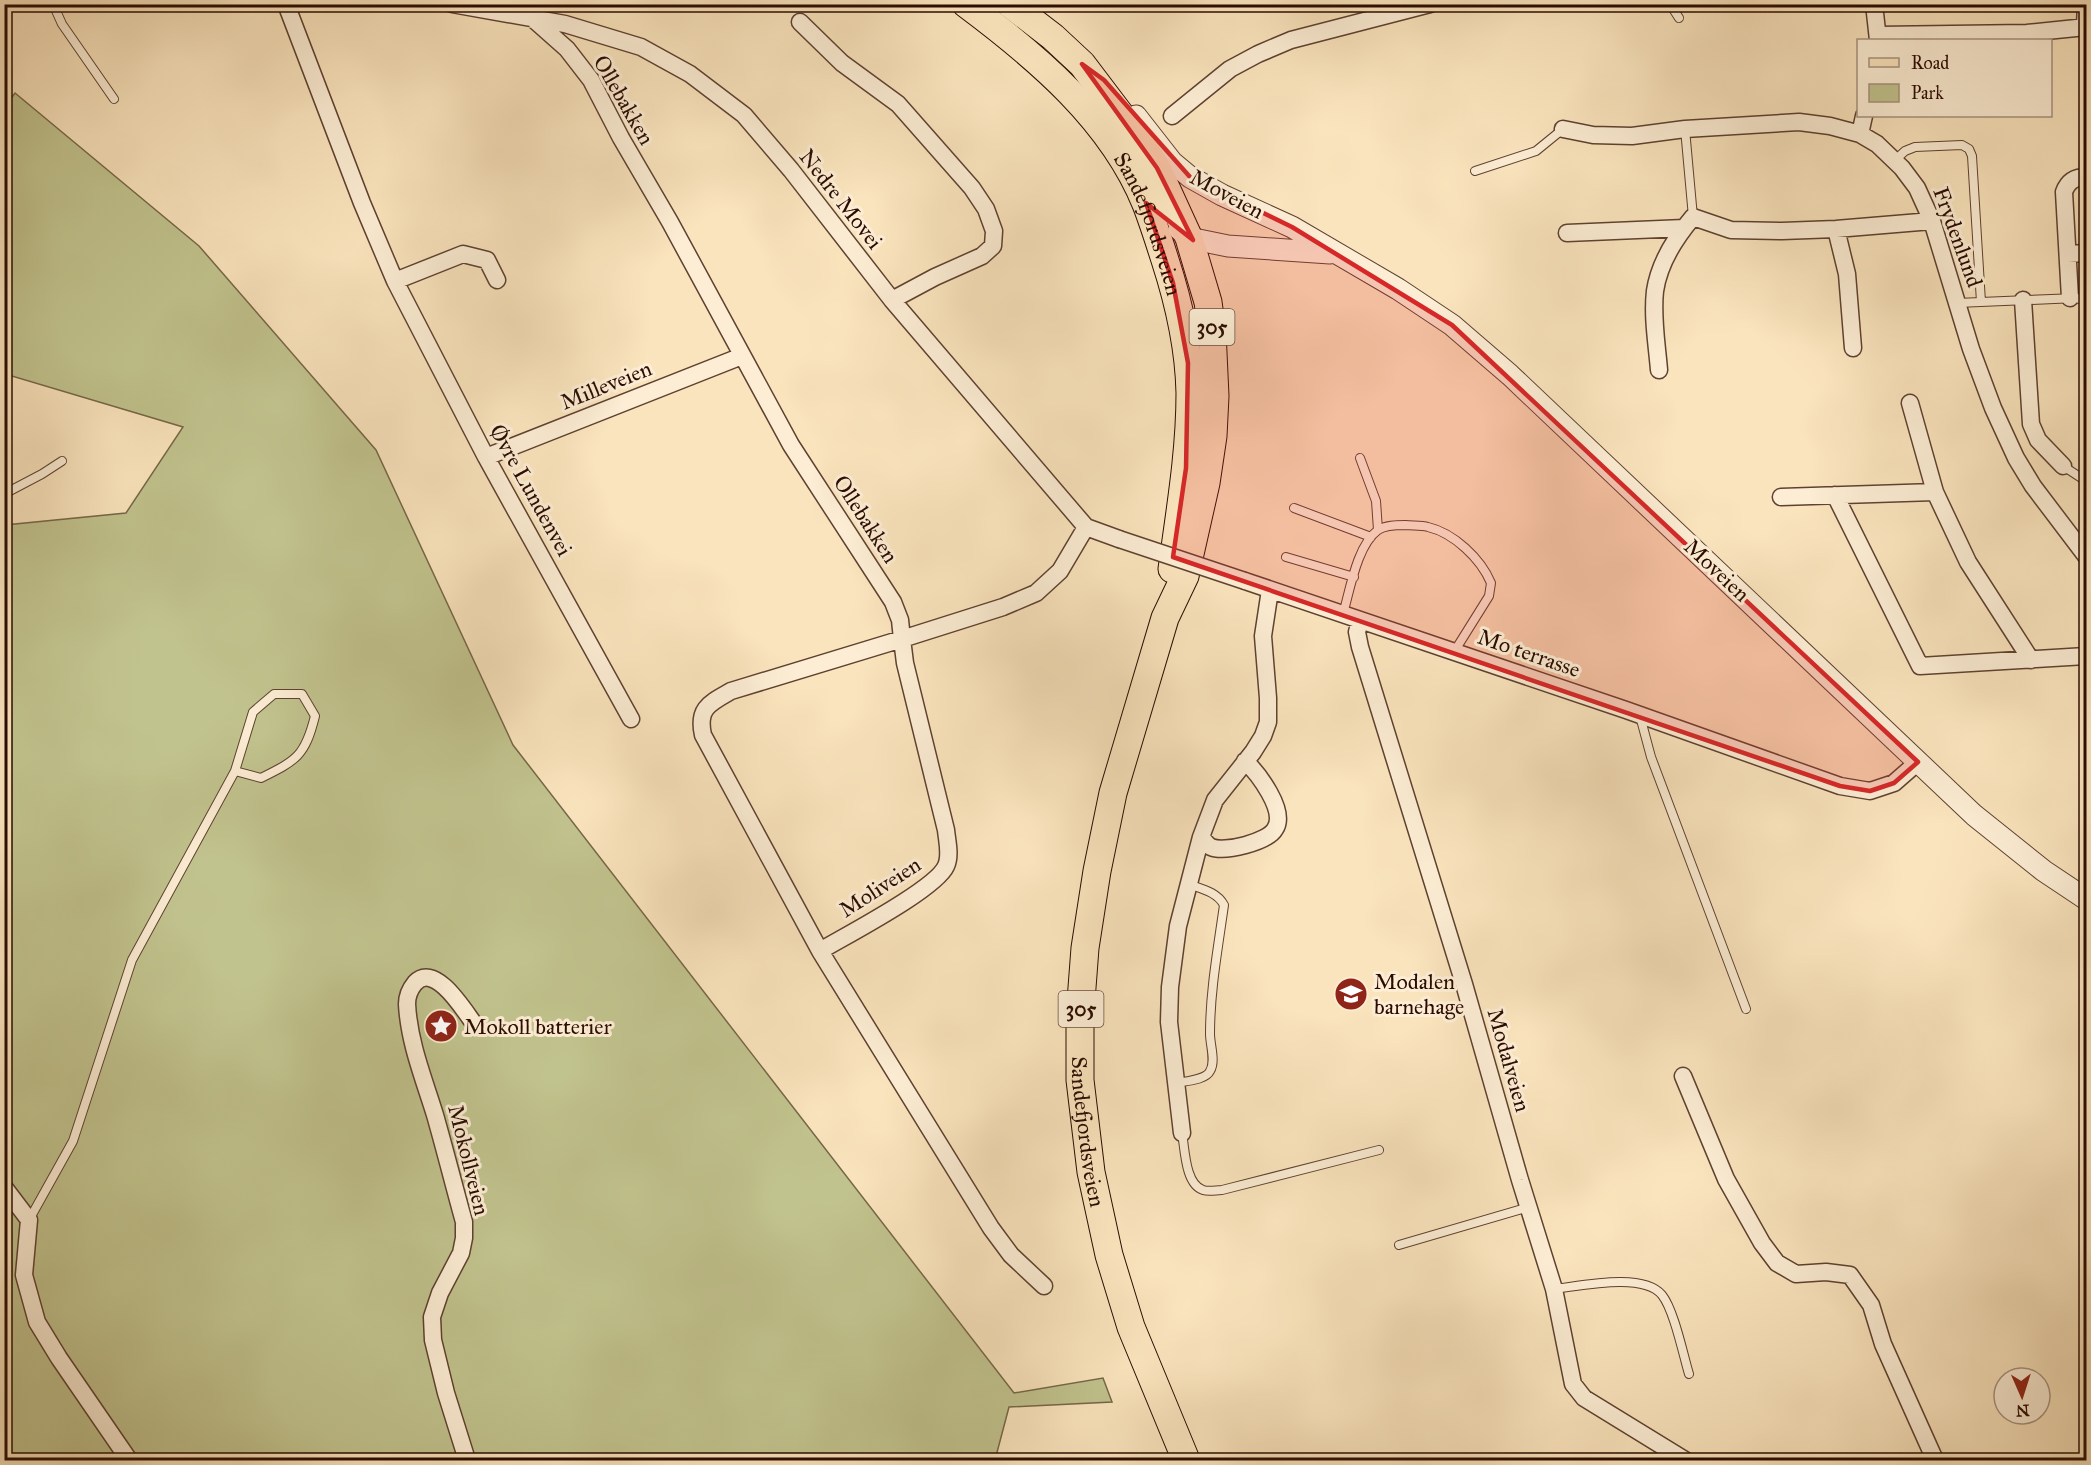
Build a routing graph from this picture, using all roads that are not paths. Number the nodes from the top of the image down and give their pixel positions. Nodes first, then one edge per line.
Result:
1 (53, 4) edge
2 (286, 4) edge
3 (452, 4) edge
4 (966, 4) edge
5 (1010, 4) edge
6 (1430, 4) edge
7 (1670, 4) edge
8 (2086, 4) edge
9 (1878, 5) edge
10 (1374, 12) edge
11 (532, 18) junction
12 (1679, 18) dead end
13 (800, 22) dead end
14 (2086, 27) edge
15 (1878, 38) edge
16 (1082, 64) junction
17 (114, 99) dead end
18 (1172, 116) dead end
19 (1864, 117) edge
20 (1563, 129) joint
21 (1685, 129) junction
22 (1860, 134) junction
23 (1894, 161) junction
24 (1475, 171) dead end
25 (2086, 177) edge
26 (1146, 203) junction
27 (1932, 221) junction
28 (1689, 222) junction
29 (1836, 229) junction
30 (1567, 232) dead end
31 (1190, 238) junction
32 (2086, 253) edge
33 (1337, 254) junction
34 (2068, 254) junction
35 (497, 280) dead end
36 (395, 281) junction
37 (2070, 298) junction
38 (892, 300) junction
39 (2023, 300) junction
40 (1981, 302) junction
41 (1957, 303) junction
42 (2086, 305) edge
43 (1853, 348) dead end
44 (742, 356) junction
45 (1659, 370) dead end
46 (1910, 403) dead end
47 (486, 457) junction
48 (1360, 458) dead end
49 (62, 461) dead end
50 (2063, 466) joint
51 (2086, 481) edge
52 (1935, 492) junction
53 (4, 494) edge
54 (1835, 495) junction
55 (1781, 497) dead end
56 (1294, 508) dead end
57 (1086, 527) junction
58 (1378, 530) junction
59 (1371, 537) junction
60 (1119, 539) joint
61 (2081, 540) edge
62 (2086, 556) edge
63 (1286, 557) dead end
64 (1354, 577) junction
65 (1270, 590) junction
66 (1343, 614) junction
67 (1165, 618) junction
68 (1360, 620) junction
69 (902, 639) junction
70 (1454, 652) junction
71 (2086, 656) edge
72 (2031, 660) junction
73 (1640, 716) junction
74 (632, 719) dead end
75 (1245, 761) junction
76 (1918, 762) junction
77 (235, 771) junction
78 (1201, 837) junction
79 (1188, 884) junction
80 (2086, 899) edge
81 (820, 951) junction
82 (1746, 1009) dead end
83 (475, 1025) dead end
84 (1683, 1076) dead end
85 (1176, 1083) junction
86 (1182, 1133) joint
87 (1379, 1150) dead end
88 (4, 1186) edge
89 (1529, 1207) junction
90 (29, 1220) junction
91 (1399, 1245) dead end
92 (1044, 1286) dead end
93 (1554, 1289) junction
94 (1689, 1374) dead end
95 (129, 1461) edge
96 (467, 1461) edge
97 (1185, 1461) edge
98 (1685, 1461) edge
99 (1935, 1461) edge

1 - 17 lane
2 - 36 street, Øvre Lundenvei
3 - 11 street, Nedre Movei
4 - 26 main road, Sandefjordsveien / 305
5 - 16 main road, Sandefjordsveien / 305
6 - 10 street
7 - 12 lane
8 - 14 street
9 - 15 street
10 - 18 street
11 - 38 street, Nedre Movei
11 - 44 street, Ollebakken
13 - 38 street
14 - 15 street
16 - 31 main road, Sandefjordsveien / 305
16 - 33 street, Moveien
19 - 22 street
20 - 21 street, Frydenlund
20 - 24 lane
21 - 22 street, Frydenlund
21 - 28 lane
22 - 23 street, Frydenlund
23 - 27 street, Frydenlund
23 - 40 lane
25 - 34 street
26 - 31 street, Moveien
26 - 67 main road, Sandefjordsveien / 305
27 - 29 street
27 - 41 street, Frydenlund
28 - 29 street
28 - 30 street
28 - 45 street
29 - 43 street
31 - 33 street, Moveien
31 - 67 main road, Sandefjordsveien / 305
32 - 34 street
33 - 76 street, Moveien
34 - 37 street
35 - 36 street
36 - 47 street, Øvre Lundenvei
37 - 39 lane
37 - 42 lane
38 - 57 street, Nedre Movei
39 - 40 lane
39 - 50 street
40 - 41 lane
41 - 61 street, Frydenlund
44 - 47 street, Milleveien
44 - 69 street, Ollebakken
46 - 52 street
47 - 74 street, Øvre Lundenvei
48 - 58 lane
49 - 53 lane
50 - 51 lane
52 - 54 street
52 - 72 street
54 - 55 street
54 - 72 street
56 - 59 lane
57 - 60 street, Nedre Movei
57 - 69 street
58 - 59 lane
58 - 70 lane
59 - 64 lane
60 - 65 street, Mo terrasse, bridge
61 - 62 street, Frydenlund
63 - 64 lane
64 - 66 lane
65 - 66 street, Mo terrasse
65 - 75 street
66 - 68 street, Mo terrasse
67 - 97 main road, Sandefjordsveien / 305
68 - 70 street, Mo terrasse
68 - 89 street, Modalveien
69 - 81 street, Moliveien
69 - 81 street
70 - 73 street, Mo terrasse
71 - 72 street
73 - 76 street, Mo terrasse
73 - 82 lane
75 - 78 street
75 - 78 street
76 - 80 street, Moveien
77 - 77 lane
77 - 90 lane
78 - 79 street
79 - 85 street
79 - 85 lane
81 - 92 street
83 - 96 street, Mokollveien
84 - 99 street
85 - 86 street
86 - 87 lane
88 - 90 street
89 - 91 lane
89 - 93 street, Modalveien
90 - 95 street
93 - 94 lane
93 - 98 street, Modalveien

